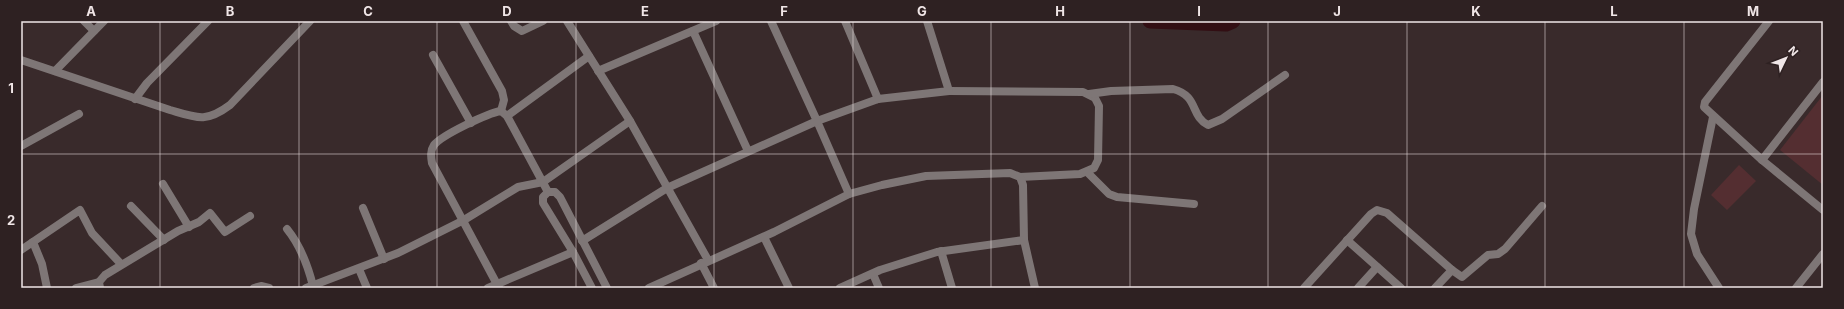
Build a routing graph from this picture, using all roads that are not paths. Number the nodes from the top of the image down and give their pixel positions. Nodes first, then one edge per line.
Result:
1 (84, 21) edge
2 (104, 21) edge
3 (208, 21) edge
4 (310, 21) edge
5 (464, 21) edge
6 (511, 21) edge
7 (543, 21) edge
8 (567, 21) edge
9 (716, 21) edge
10 (771, 21) edge
11 (846, 21) edge
12 (927, 21) edge
13 (1768, 21) edge
14 (94, 31) junction
15 (693, 31) junction
16 (433, 55) dead end
17 (589, 56) junction
18 (21, 60) edge
19 (54, 71) junction
20 (598, 71) junction
21 (1285, 75) dead end
22 (1823, 82) edge
23 (949, 91) junction
24 (1089, 94) junction
25 (135, 99) junction
26 (878, 99) junction
27 (504, 113) junction
28 (79, 114) dead end
29 (1713, 116) junction
30 (817, 120) junction
31 (630, 121) junction
32 (471, 123) junction
33 (21, 146) edge
34 (748, 151) junction
35 (1762, 160) junction
36 (1087, 172) junction
37 (1020, 177) junction
38 (543, 182) junction
39 (163, 184) dead end
40 (667, 188) junction
41 (548, 192) junction
42 (849, 194) junction
43 (1194, 204) dead end
44 (131, 206) dead end
45 (1542, 206) dead end
46 (363, 208) dead end
47 (1823, 210) edge
48 (250, 216) dead end
49 (464, 220) junction
50 (189, 227) junction
51 (287, 229) dead end
52 (764, 237) junction
53 (164, 240) junction
54 (1024, 240) junction
55 (1347, 240) junction
56 (582, 241) junction
57 (33, 242) junction
58 (21, 250) edge
59 (941, 251) junction
60 (573, 252) junction
61 (1823, 254) edge
62 (384, 259) junction
63 (705, 262) junction
64 (121, 264) junction
65 (1377, 267) junction
66 (359, 269) junction
67 (1452, 270) junction
68 (873, 274) junction
69 (99, 285) edge
70 (498, 286) edge
71 (310, 287) edge
72 (47, 288) edge
73 (76, 288) edge
74 (254, 288) edge
75 (269, 288) edge
76 (367, 288) edge
77 (488, 288) edge
78 (592, 288) edge
79 (607, 288) edge
80 (649, 288) edge
81 (714, 288) edge
82 (789, 288) edge
83 (840, 288) edge
84 (879, 288) edge
85 (952, 288) edge
86 (1035, 288) edge
87 (1304, 288) edge
88 (1358, 288) edge
89 (1401, 288) edge
90 (1435, 288) edge
91 (1718, 288) edge
92 (1796, 288) edge

1 - 14 street
2 - 14 street
3 - 25 street
4 - 25 street
5 - 27 street
6 - 7 street
8 - 17 street
9 - 15 street
10 - 30 street
11 - 26 street
12 - 23 street
13 - 29 street
14 - 19 street
15 - 20 street
15 - 34 street
16 - 32 street
17 - 20 street
17 - 27 street
18 - 19 street
19 - 25 street
20 - 31 street
21 - 24 street
22 - 35 street
23 - 24 street
23 - 26 street
24 - 36 street
26 - 30 street
27 - 32 street
27 - 38 street
28 - 33 street
29 - 35 street
29 - 91 street
30 - 34 street
30 - 42 street
31 - 38 street
31 - 40 street
32 - 49 street
34 - 40 street
35 - 47 street
36 - 37 street
36 - 43 street
37 - 42 street
37 - 54 street
38 - 41 street
38 - 49 street
39 - 50 street
40 - 56 street
40 - 63 street
41 - 56 street
41 - 60 street
42 - 52 street
44 - 53 street
45 - 67 street
46 - 62 street
48 - 50 street
49 - 62 street
49 - 70 street
50 - 53 street
51 - 71 street
52 - 63 street
52 - 82 street
53 - 64 street
54 - 59 street
54 - 86 street
55 - 65 street
55 - 67 street
55 - 87 street
56 - 79 street
57 - 58 street
57 - 64 street
57 - 72 street
59 - 68 street
59 - 85 street
60 - 70 street
60 - 78 street
61 - 92 street
62 - 66 street
63 - 80 street
63 - 81 street
64 - 69 street
65 - 88 street
65 - 89 street
66 - 71 street
66 - 76 street
67 - 90 street
68 - 83 street
68 - 84 street
69 - 73 street
70 - 77 street
74 - 75 street

